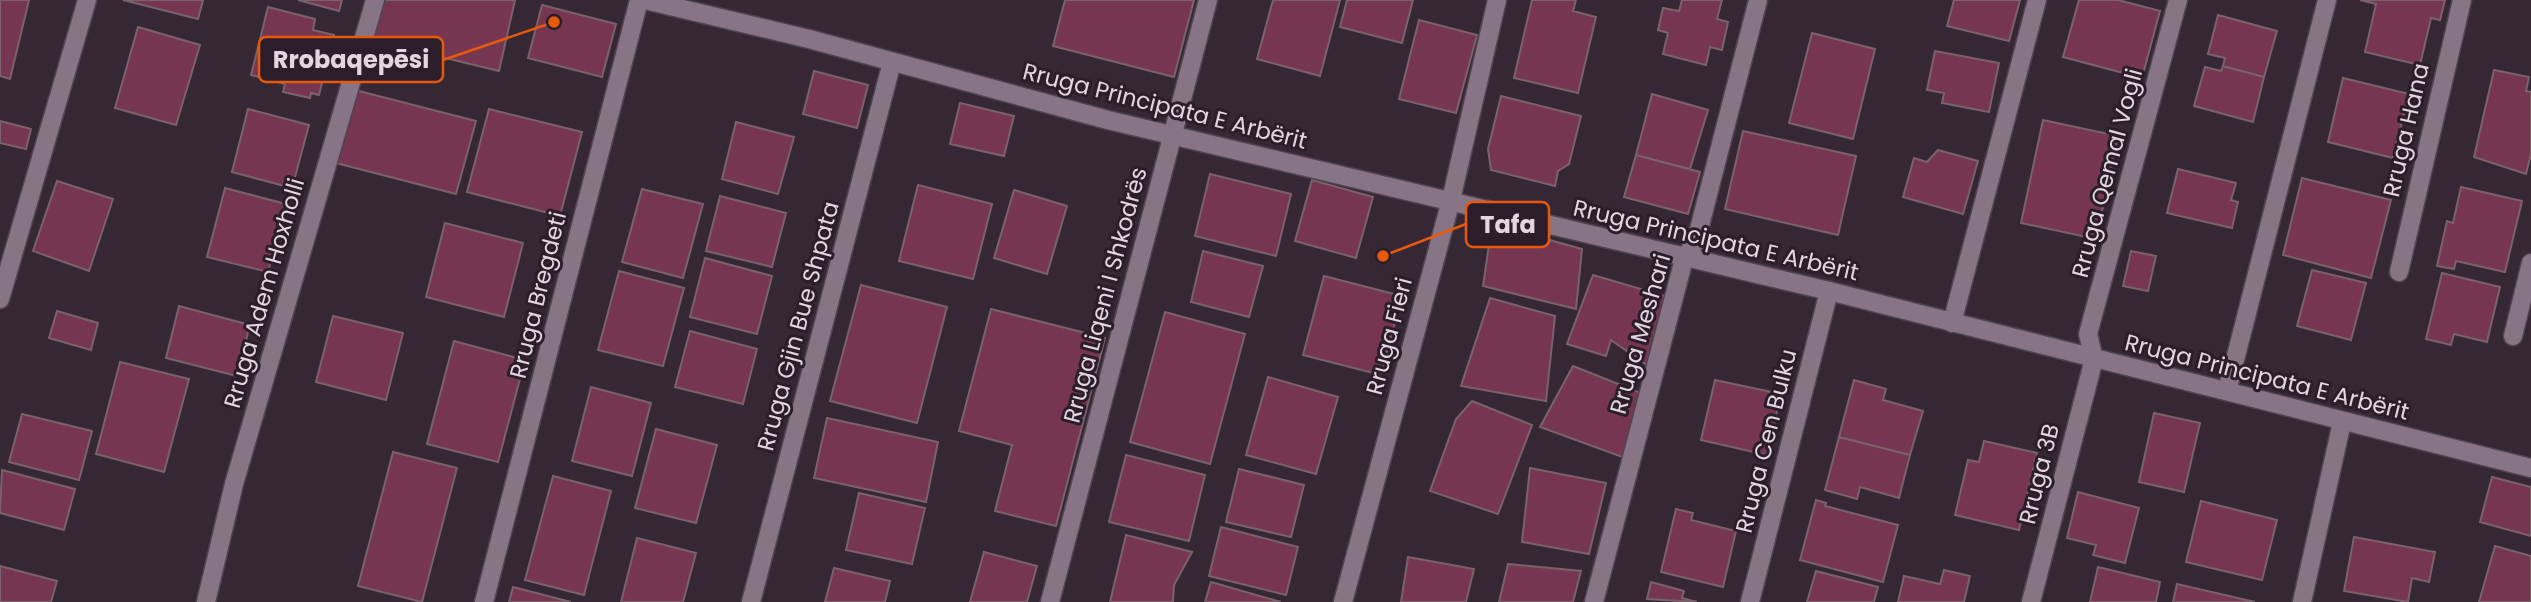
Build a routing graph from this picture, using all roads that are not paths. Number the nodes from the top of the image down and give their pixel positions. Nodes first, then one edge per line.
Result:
1 (87, 0) edge
2 (374, 0) edge
3 (639, 0) edge
4 (645, 0) edge
5 (1208, 0) edge
6 (1497, 0) edge
7 (1758, 0) edge
8 (2037, 0) edge
9 (2178, 0) edge
10 (2326, 0) edge
11 (2462, 0) edge
12 (892, 62) junction
13 (1173, 135) junction
14 (1451, 200) junction
15 (1684, 259) junction
16 (2531, 263) edge
17 (2399, 272) dead end
18 (1829, 291) junction
19 (0, 299) edge
20 (1952, 323) junction
21 (2513, 336) dead end
22 (2094, 359) junction
23 (2227, 391) junction
24 (2342, 422) junction
25 (2531, 468) edge
26 (206, 602) edge
27 (484, 602) edge
28 (751, 602) edge
29 (1050, 602) edge
30 (1343, 602) edge
31 (1594, 602) edge
32 (1751, 602) edge
33 (2031, 602) edge
34 (2302, 602) edge

1 - 19 street
2 - 26 street, Rruga Adem Hoxholli
3 - 27 street, Rruga Bregdeti
4 - 12 street, Rruga Principata E Arbërit
5 - 13 street, Rruga Liqeni I Shkodrës
6 - 14 street, Rruga Fieri
7 - 15 street, Rruga Meshari
8 - 20 street
9 - 22 street, Rruga Qemal Vogli
10 - 23 street
11 - 17 street, Rruga Hana
12 - 13 street, Rruga Principata E Arbërit
12 - 28 street, Rruga Gjin Bue Shpata
13 - 14 street, Rruga Principata E Arbërit
13 - 29 street, Rruga Liqeni I Shkodrës
14 - 15 street, Rruga Principata E Arbërit
14 - 30 street, Rruga Fieri
15 - 18 street, Rruga Principata E Arbërit
15 - 31 street, Rruga Meshari
16 - 21 street
18 - 20 street, Rruga Principata E Arbërit
18 - 32 street, Rruga Cen Bulku
20 - 22 street, Rruga Principata E Arbërit
22 - 23 street, Rruga Principata E Arbërit
22 - 33 street, Rruga 3B
23 - 24 street, Rruga Principata E Arbërit
24 - 25 street, Rruga Principata E Arbërit
24 - 34 street

